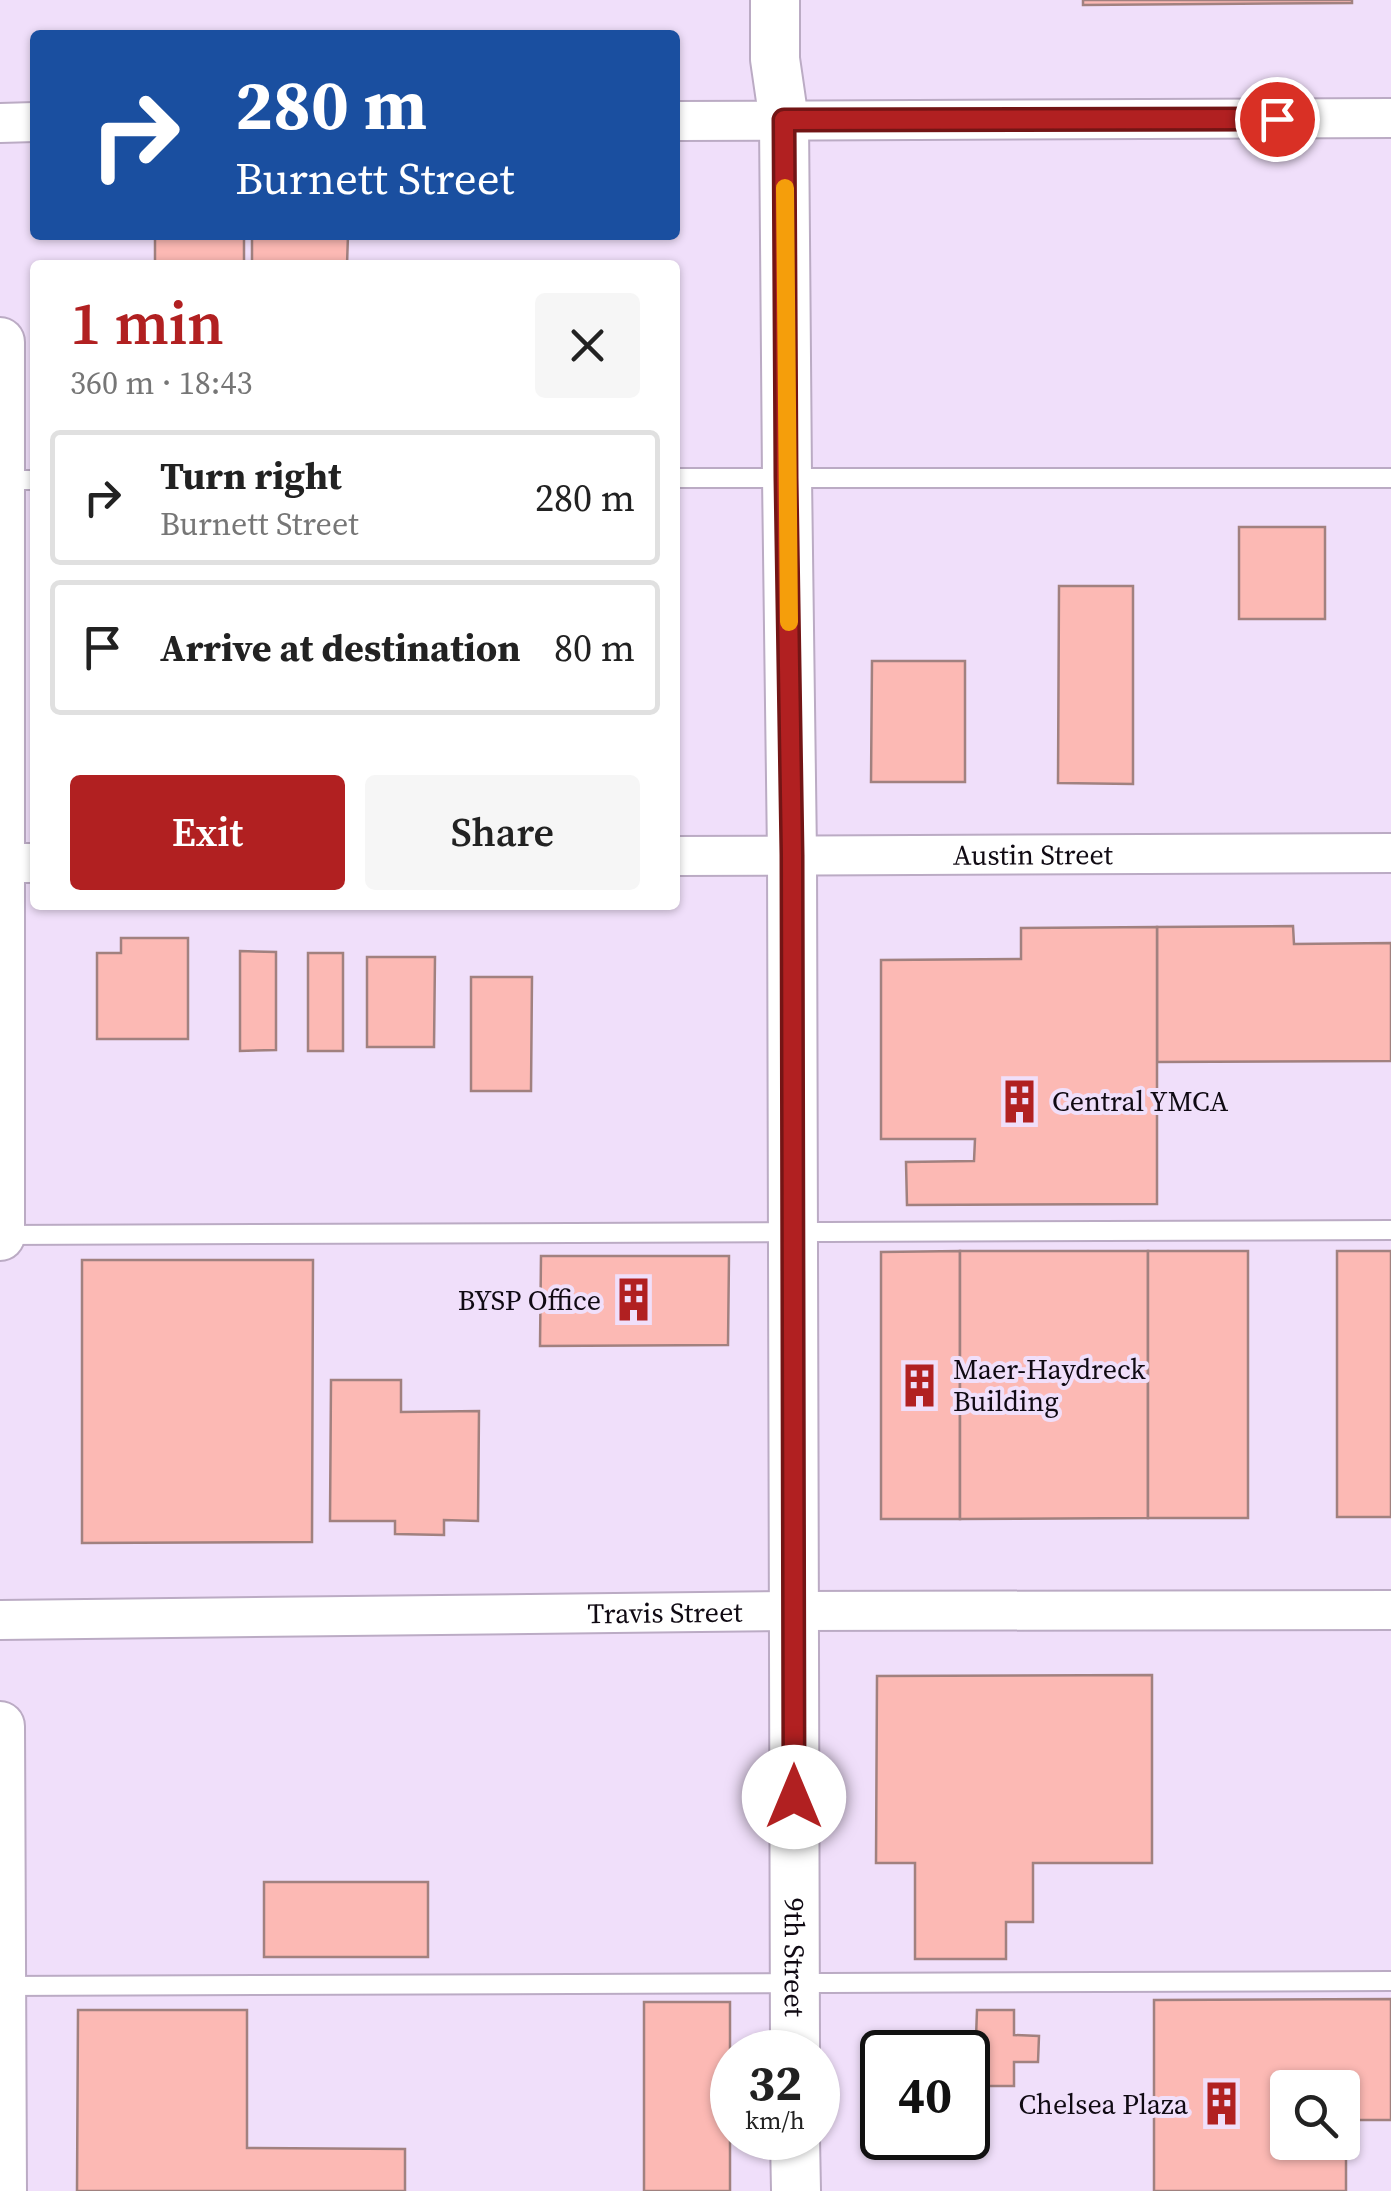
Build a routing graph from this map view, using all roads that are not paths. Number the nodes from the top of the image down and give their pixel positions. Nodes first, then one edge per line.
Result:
1 (775, 0) edge
2 (1391, 118) edge
3 (784, 120) junction
4 (680, 121) edge
5 (0, 122) edge
6 (30, 122) edge
7 (0, 342) edge
8 (680, 478) edge
9 (786, 478) junction
10 (1391, 478) edge
11 (0, 480) edge
12 (30, 480) edge
13 (1391, 853) edge
14 (792, 855) junction
15 (680, 856) edge
16 (0, 863) edge
17 (30, 863) edge
18 (1391, 1230) edge
19 (793, 1232) junction
20 (0, 1236) edge
21 (1391, 1610) edge
22 (793, 1611) junction
23 (0, 1620) edge
24 (0, 1726) edge
25 (1391, 1981) edge
26 (795, 1984) junction
27 (1, 1986) edge
28 (795, 2030) edge
29 (796, 2160) edge
30 (2, 2191) edge
31 (796, 2191) edge

1 - 3 street, 9th Street
2 - 3 street
3 - 4 street
3 - 9 street, 9th Street
5 - 6 street
7 - 11 street
8 - 9 lane
9 - 10 lane
9 - 14 street, 9th Street
11 - 12 lane
11 - 16 street
13 - 14 street, Austin Street
14 - 15 street, Austin Street
14 - 19 street, 9th Street
16 - 17 street
16 - 20 street
18 - 19 lane
19 - 20 lane
19 - 22 street, 9th Street
21 - 22 street, Travis Street
22 - 23 street, Travis Street
22 - 26 street, 9th Street
24 - 27 street
25 - 26 lane
26 - 27 lane
26 - 28 street, 9th Street
27 - 30 street
29 - 31 street

